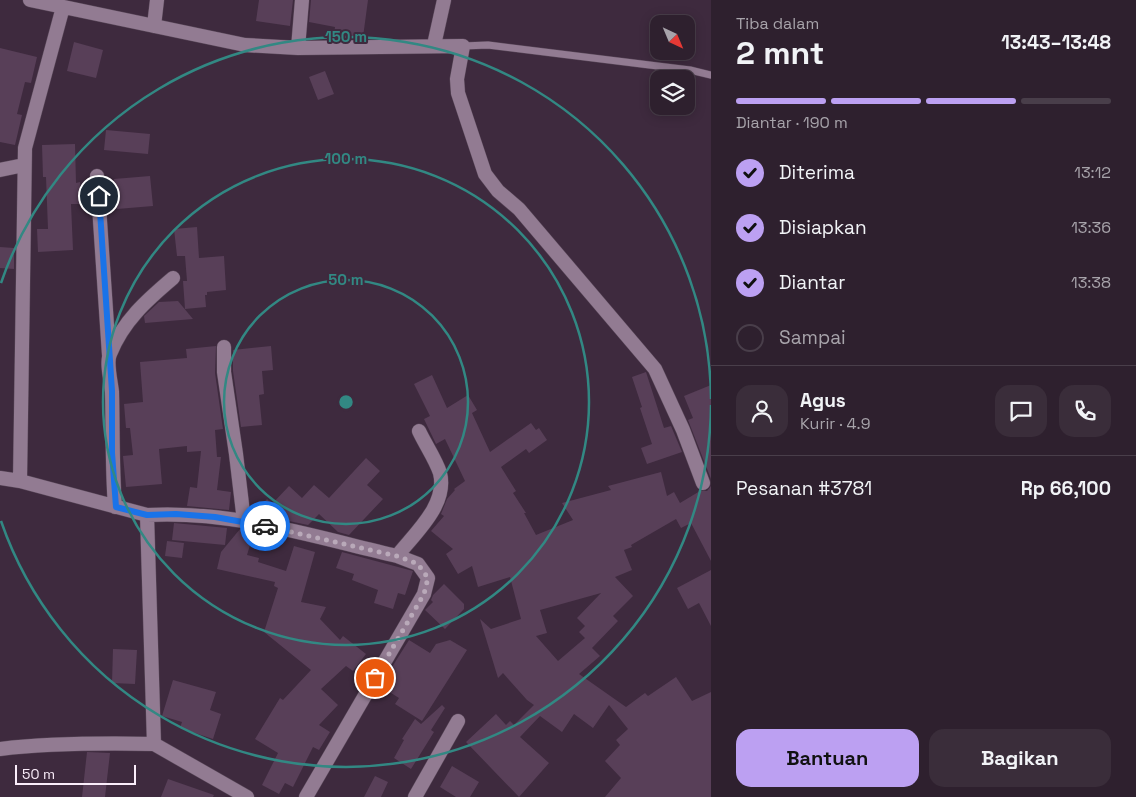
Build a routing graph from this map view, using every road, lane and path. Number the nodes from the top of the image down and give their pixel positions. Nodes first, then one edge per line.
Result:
1 (30, 0) edge
2 (157, 0) edge
3 (302, 0) edge
4 (444, 0) edge
5 (63, 7) junction
6 (154, 26) junction
7 (434, 45) junction
8 (463, 46) junction
9 (298, 48) junction
10 (711, 75) edge
11 (24, 165) junction
12 (0, 170) edge
13 (98, 176) dead end
14 (174, 278) dead end
15 (224, 347) dead end
16 (109, 356) junction
17 (419, 431) dead end
18 (0, 478) edge
19 (20, 481) junction
20 (703, 483) dead end
21 (116, 507) junction
22 (147, 515) junction
23 (244, 521) junction
24 (397, 556) junction
25 (458, 721) dead end
26 (154, 744) junction
27 (0, 749) edge
28 (247, 797) edge
29 (306, 797) edge
30 (415, 797) edge

1 - 5 street
2 - 6 street
3 - 9 street
4 - 7 street
5 - 6 street
5 - 11 street
6 - 9 street
7 - 8 street
7 - 9 street
8 - 10 lane
8 - 20 street
11 - 12 street
11 - 19 street
13 - 16 street
14 - 16 street
15 - 23 street
16 - 21 street
17 - 24 street
18 - 19 street
19 - 21 street
21 - 22 street
22 - 23 street
22 - 26 street
23 - 24 street
24 - 29 street
25 - 30 street
26 - 27 street
26 - 28 street

